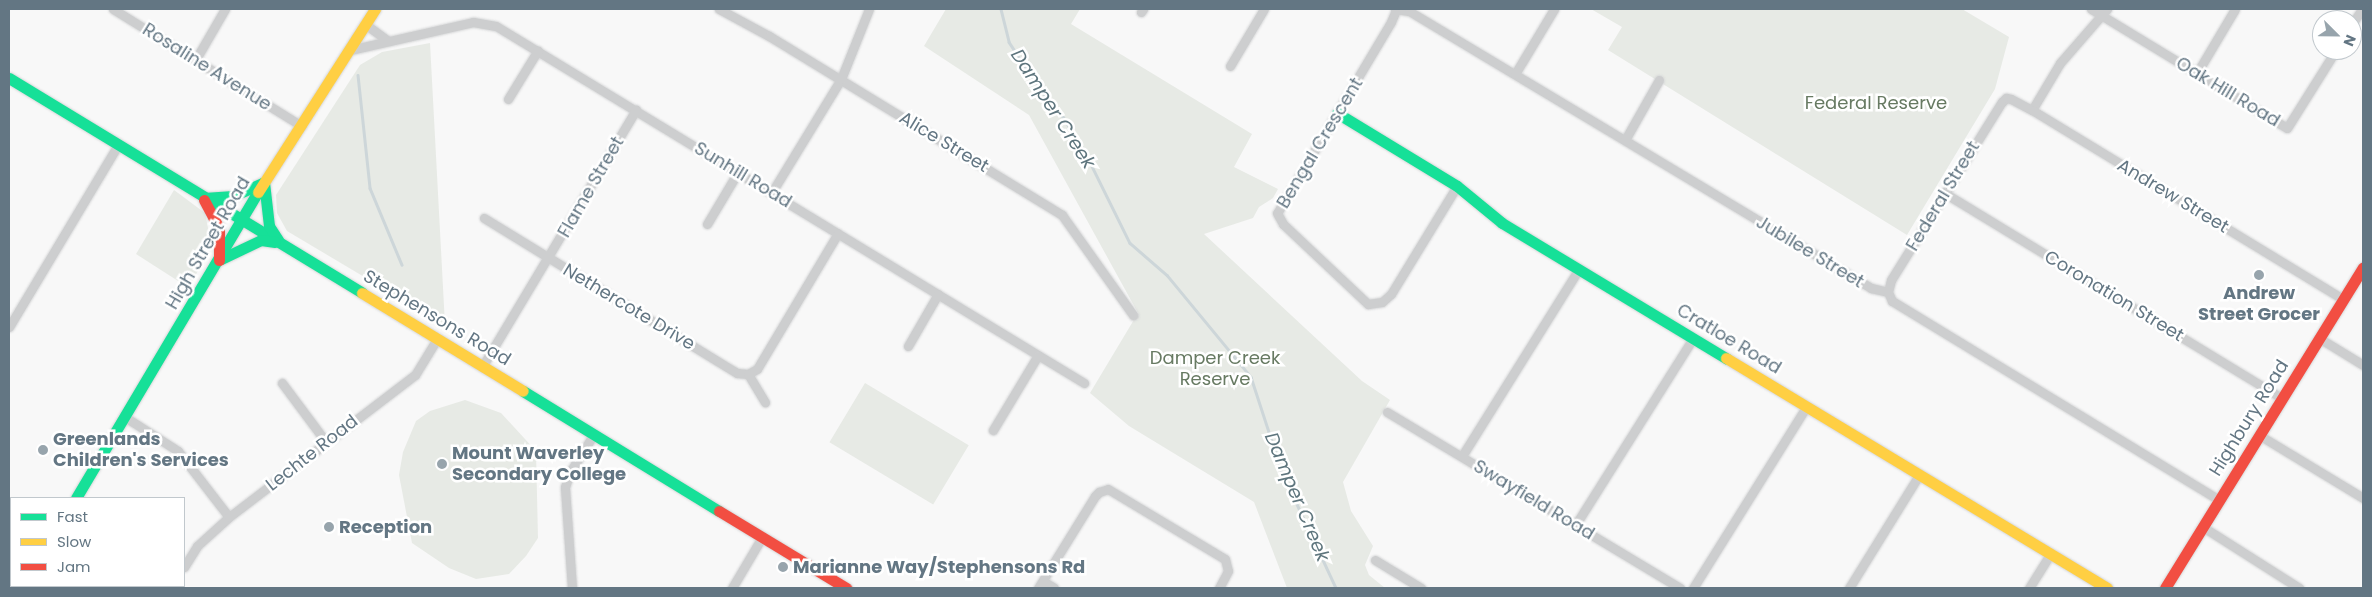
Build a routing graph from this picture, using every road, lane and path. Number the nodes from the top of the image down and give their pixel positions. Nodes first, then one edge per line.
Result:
1 (112, 9) edge
2 (226, 9) edge
3 (375, 9) edge
4 (721, 9) edge
5 (869, 9) edge
6 (1264, 9) edge
7 (1554, 9) edge
8 (2091, 9) edge
9 (2235, 9) edge
10 (1396, 10) edge
11 (2104, 12) edge
12 (366, 24) junction
13 (388, 41) junction
14 (350, 50) junction
15 (538, 50) junction
16 (196, 59) junction
17 (2330, 60) edge
18 (1230, 66) dead end
19 (2197, 73) junction
20 (1515, 74) junction
21 (9, 78) edge
22 (841, 79) junction
23 (1659, 80) dead end
24 (508, 99) dead end
25 (2002, 102) joint
26 (636, 110) junction
27 (2032, 110) junction
28 (1337, 113) junction
29 (302, 126) junction
30 (1625, 140) junction
31 (118, 145) junction
32 (738, 172) junction
33 (264, 182) junction
34 (1456, 186) junction
35 (772, 192) junction
36 (1946, 194) junction
37 (204, 198) junction
38 (484, 218) dead end
39 (241, 221) junction
40 (707, 224) dead end
41 (838, 233) junction
42 (280, 243) junction
43 (549, 258) junction
44 (218, 260) junction
45 (2363, 267) edge
46 (1579, 269) junction
47 (1888, 292) junction
48 (938, 294) junction
49 (2343, 299) junction
50 (1133, 315) dead end
51 (9, 327) edge
52 (1693, 338) junction
53 (2319, 338) junction
54 (437, 339) junction
55 (908, 346) dead end
56 (1038, 355) junction
57 (2363, 365) edge
58 (482, 367) junction
59 (748, 374) junction
60 (282, 383) dead end
61 (1084, 383) dead end
62 (2282, 398) junction
63 (765, 402) dead end
64 (1806, 407) junction
65 (1387, 412) dead end
66 (125, 417) junction
67 (993, 430) dead end
68 (594, 434) junction
69 (2259, 435) junction
70 (326, 442) junction
71 (1462, 456) junction
72 (1919, 475) junction
73 (77, 497) edge
74 (2363, 498) edge
75 (2219, 500) junction
76 (229, 517) junction
77 (1576, 524) junction
78 (2203, 527) junction
79 (762, 537) junction
80 (2050, 554) junction
81 (1375, 560) dead end
82 (185, 564) edge
83 (1040, 585) edge
84 (572, 588) edge
85 (732, 588) edge
86 (846, 588) edge
87 (1054, 588) edge
88 (1219, 588) edge
89 (1421, 588) edge
90 (1680, 588) edge
91 (1693, 588) edge
92 (1849, 588) edge
93 (2029, 588) edge
94 (2107, 588) edge
95 (2165, 588) edge
96 (2299, 588) edge

1 - 16 street, Rosaline Avenue
2 - 16 street
3 - 12 main road, High Street Road
4 - 22 street, Alice Street
5 - 22 street
6 - 18 street
7 - 20 street
8 - 11 street, Oak Hill Road
9 - 19 street
10 - 20 street, Jubilee Street
10 - 28 street, Bengal Crescent
11 - 19 street, Oak Hill Road
11 - 27 street
12 - 13 street
12 - 14 main road, High Street Road
13 - 14 street, Sunhill Road
13 - 15 street, Sunhill Road
14 - 29 main road, High Street Road
15 - 24 street
15 - 26 street, Sunhill Road
16 - 29 street, Rosaline Avenue
17 - 19 street, Oak Hill Road
20 - 30 street, Jubilee Street
21 - 31 main road, Stephensons Road
22 - 35 street
22 - 50 street, Alice Street
23 - 30 street
25 - 27 street, Andrew Street
25 - 36 street, Federal Street
26 - 32 street, Sunhill Road
26 - 43 street, Flame Street
27 - 49 street, Andrew Street
28 - 34 main road, Cratloe Road
28 - 34 street, Bengal Crescent
29 - 33 main road, High Street Road
30 - 47 street, Jubilee Street
31 - 37 main road, Stephensons Road
31 - 51 street
32 - 35 street, Sunhill Road
32 - 40 street
33 - 37 main road
33 - 39 main road, High Street Road
33 - 42 main road
34 - 46 main road, Cratloe Road
35 - 41 street, Sunhill Road
36 - 47 street, Federal Street
36 - 62 street, Coronation Street
37 - 39 main road, Stephensons Road
37 - 44 main road
38 - 43 street, Nethercote Drive
39 - 42 main road, Stephensons Road
39 - 44 main road, High Street Road
41 - 48 street, Sunhill Road
41 - 59 street
42 - 44 main road
42 - 54 main road, Stephensons Road
43 - 58 street, Flame Street
43 - 59 street, Nethercote Drive
44 - 66 main road, High Street Road
45 - 49 main road, Highbury Road
46 - 52 main road, Cratloe Road
46 - 71 street
47 - 75 street, Jubilee Street
48 - 55 street
48 - 56 street, Sunhill Road
49 - 53 main road, Highbury Road
52 - 64 main road, Cratloe Road
52 - 77 street
53 - 57 street
53 - 62 main road, Highbury Road
54 - 58 main road, Stephensons Road
54 - 70 street, Lechte Road
56 - 61 street, Sunhill Road
56 - 67 street
58 - 68 main road, Stephensons Road
59 - 63 street
60 - 70 street
62 - 69 main road, Highbury Road
64 - 72 main road, Cratloe Road
64 - 91 street
65 - 71 street, Swayfield Road
66 - 73 main road, High Street Road
66 - 76 street
68 - 79 main road, Stephensons Road
68 - 84 street
69 - 74 street
69 - 75 main road, Highbury Road
70 - 76 street, Lechte Road
71 - 77 street, Swayfield Road
72 - 80 main road, Cratloe Road
72 - 92 street
75 - 78 main road, Highbury Road
76 - 82 street, Lechte Road
77 - 90 street, Swayfield Road
78 - 95 main road, Highbury Road
78 - 96 street
79 - 85 street
79 - 86 main road, Stephensons Road
80 - 93 street
80 - 94 main road, Cratloe Road
81 - 89 street
83 - 87 street
83 - 88 street

